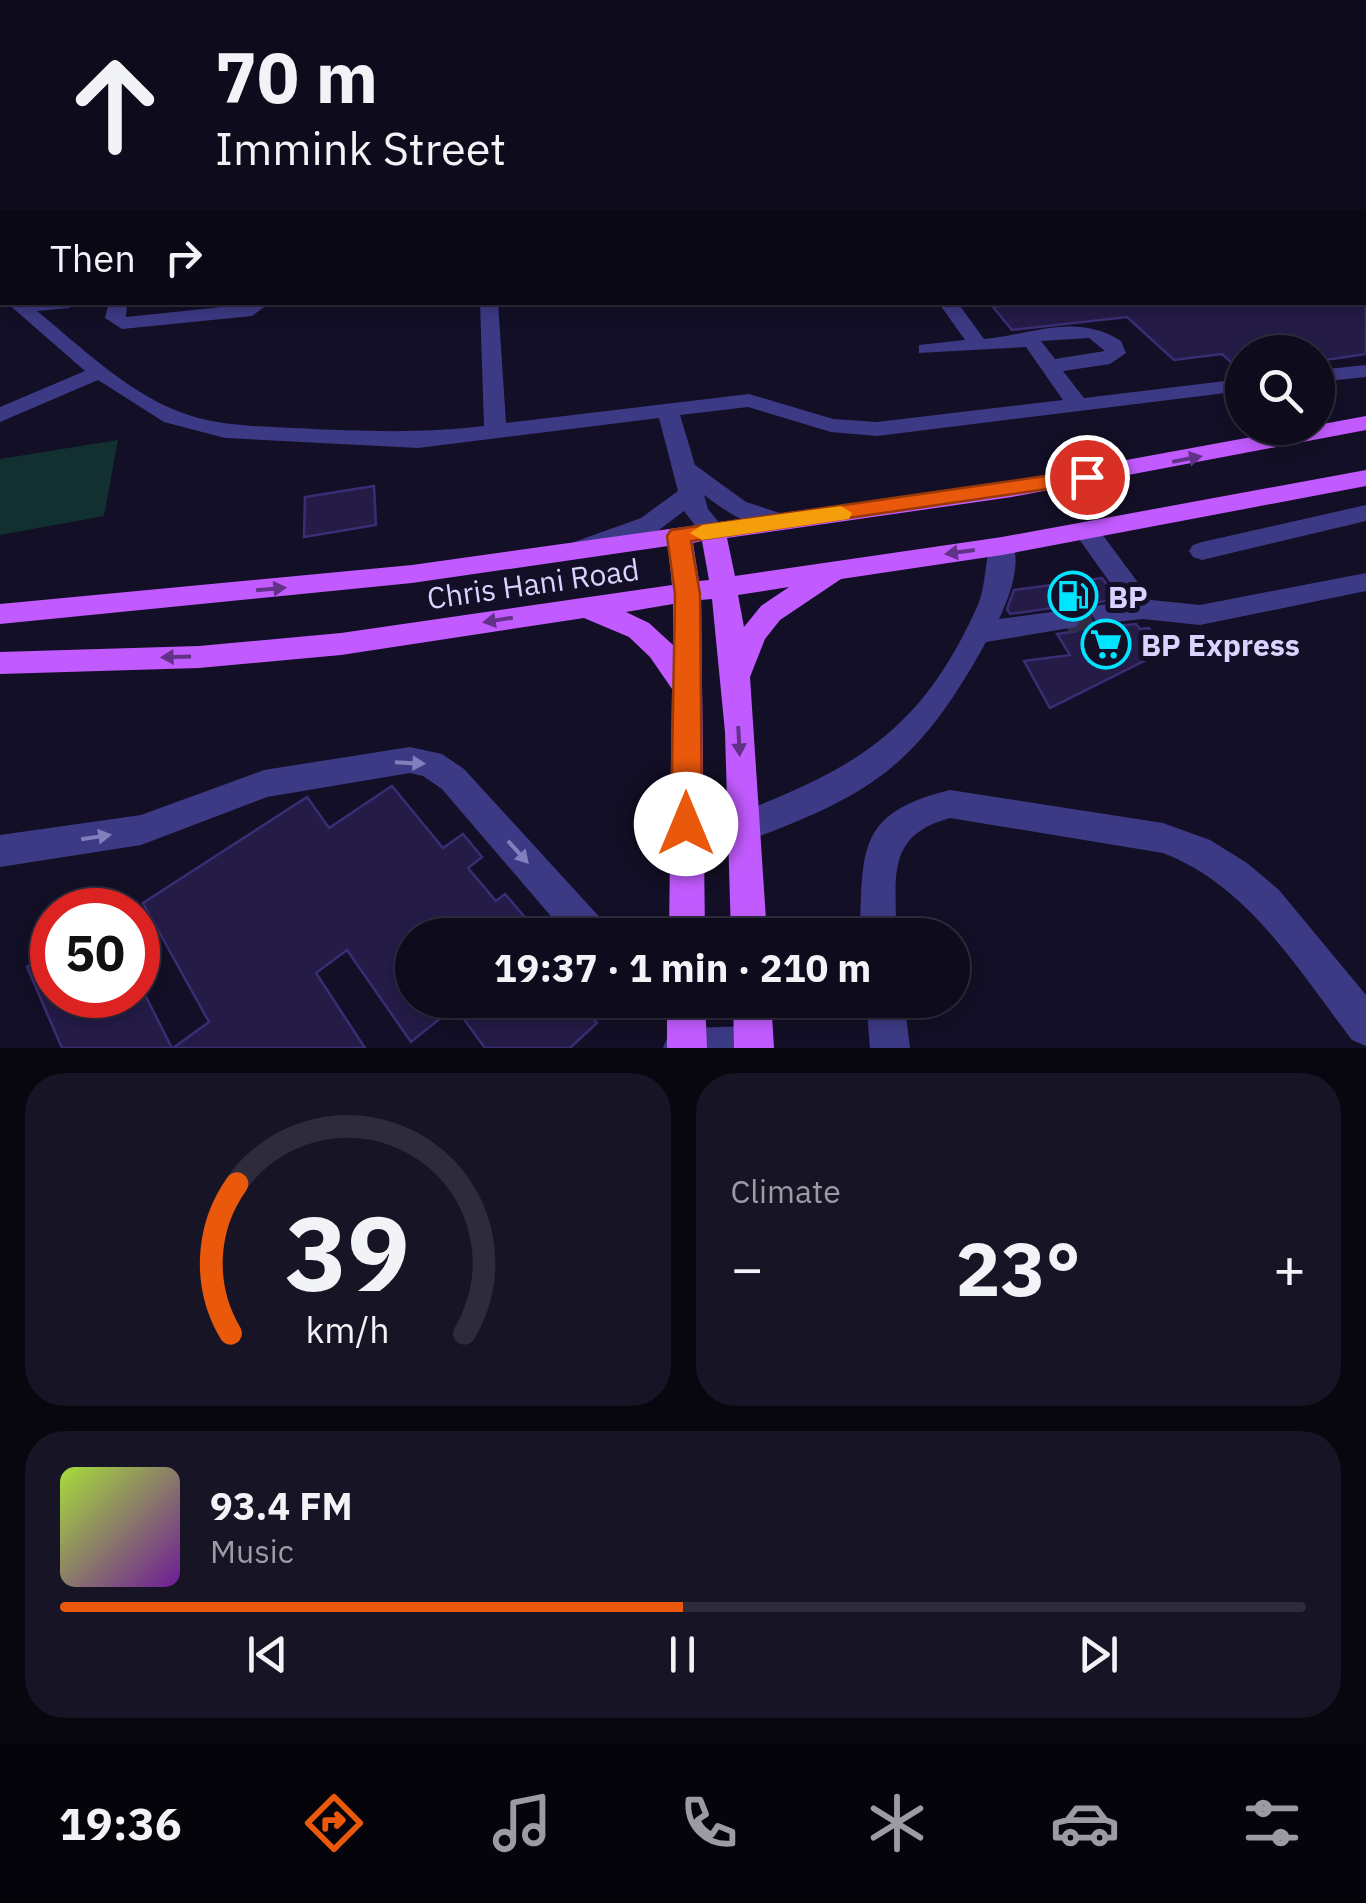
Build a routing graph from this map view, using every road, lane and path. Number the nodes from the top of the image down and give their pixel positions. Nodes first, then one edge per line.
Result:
1 (18, 305) edge
2 (117, 305) edge
3 (258, 305) edge
4 (489, 305) edge
5 (949, 305) edge
6 (1031, 342) junction
7 (978, 345) junction
8 (926, 348) dead end
9 (1050, 366) junction
10 (99, 372) junction
11 (1366, 372) edge
12 (1335, 375) edge
13 (1225, 386) edge
14 (1078, 404) junction
15 (667, 408) junction
16 (0, 414) edge
17 (1366, 423) edge
18 (495, 433) junction
19 (1366, 478) edge
20 (697, 501) junction
21 (1366, 513) edge
22 (780, 522) junction
23 (1087, 532) junction
24 (679, 536) junction
25 (1002, 546) junction
26 (578, 550) junction
27 (1202, 552) dead end
28 (846, 569) junction
29 (1366, 582) edge
30 (726, 587) junction
31 (688, 594) junction
32 (1144, 609) junction
33 (562, 611) junction
34 (1105, 613) tunnel mouth
35 (0, 614) edge
36 (1066, 620) tunnel mouth
37 (977, 634) junction
38 (0, 662) edge
39 (736, 682) junction
40 (687, 688) junction
41 (744, 826) junction
42 (0, 852) edge
43 (576, 918) edge
44 (686, 918) edge
45 (748, 918) edge
46 (879, 918) edge
47 (686, 1018) edge
48 (753, 1018) edge
49 (887, 1018) edge
50 (1366, 1026) edge
51 (754, 1047) edge
52 (686, 1048) edge
53 (890, 1048) edge

1 - 10 street
2 - 3 street
4 - 18 street
5 - 7 street
6 - 7 street
6 - 9 street
6 - 9 street
7 - 8 street
9 - 14 street
10 - 16 street
10 - 18 street
11 - 12 street
13 - 14 street
14 - 15 street
15 - 18 street
15 - 20 street
22 -> 17 main road, Chris Hani Road
19 - 23 main road, Chris Hani Road
20 - 22 main road, Chris Hani Road
20 - 22 street
20 - 24 main road, Chris Hani Road
20 - 26 street
20 - 30 main road
21 - 27 street
23 - 25 main road, Chris Hani Road
23 - 32 street
24 - 26 main road, Chris Hani Road
24 - 31 main road
25 -> 28 main road, Chris Hani Road
25 - 37 street
35 -> 26 main road, Chris Hani Road
28 - 30 main road, Chris Hani Road
28 - 39 main road
29 - 32 street
30 - 31 main road, Chris Hani Road
30 - 39 main road
31 - 33 main road, Chris Hani Road
31 - 40 main road
32 - 34 street
33 -> 38 main road, Chris Hani Road
33 - 40 main road
36 - 37 street
37 - 41 street
39 -> 41 main road
40 - 44 main road
41 - 45 main road
42 -> 43 street
46 - 50 street
47 - 52 main road
48 - 51 main road
49 - 53 street
51 - 52 street

